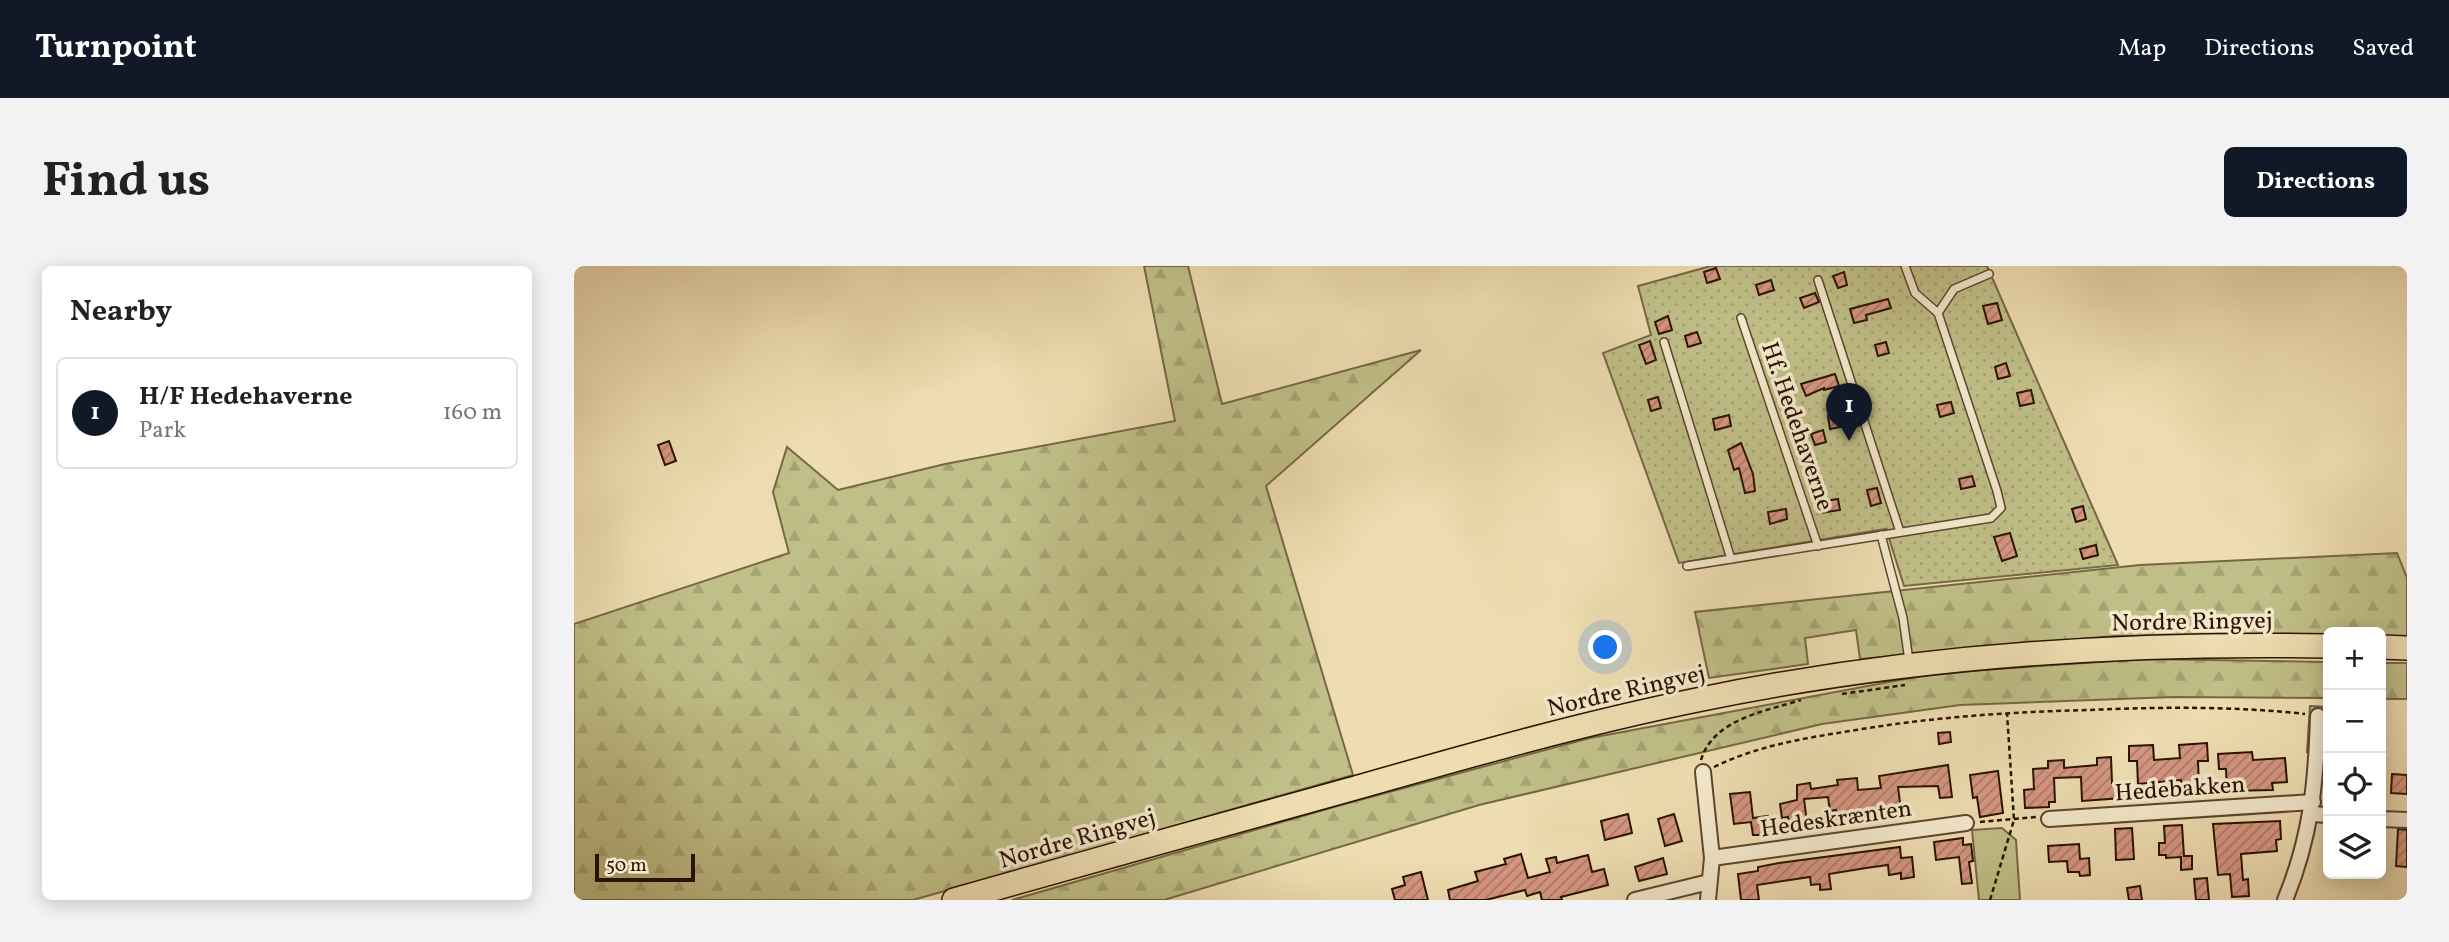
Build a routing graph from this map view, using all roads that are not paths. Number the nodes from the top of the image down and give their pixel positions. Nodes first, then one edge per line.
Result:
1 (1905, 266) edge
2 (1989, 274) dead end
3 (1818, 280) dead end
4 (1938, 313) junction
5 (1741, 318) dead end
6 (1664, 342) dead end
7 (1900, 532) junction
8 (1881, 535) junction
9 (1818, 546) junction
10 (1731, 559) junction
11 (1687, 566) dead end
12 (2323, 646) edge
13 (2386, 647) edge
14 (2407, 648) edge
15 (1909, 666) junction
16 (2318, 716) road end
17 (1703, 772) road end
18 (2312, 808) junction
19 (2323, 813) edge
20 (2386, 818) edge
21 (2049, 819) road end
22 (2407, 820) edge
23 (1966, 823) road end
24 (1712, 858) junction
25 (1709, 881) junction
26 (954, 900) edge
27 (1635, 900) edge
28 (1708, 900) edge
29 (2285, 900) edge

1 - 4 lane, Hf. Hedehaverne
2 - 4 lane
3 - 7 lane
4 - 7 lane, Hf. Hedehaverne
5 - 9 lane, Hf. Hedehaverne
6 - 10 lane
7 - 8 lane, Hf. Hedehaverne
8 - 9 lane, Hf. Hedehaverne
8 - 15 lane
9 - 10 lane, Hf. Hedehaverne
10 - 11 lane, Hf. Hedehaverne
12 - 15 main road, Nordre Ringvej
13 - 14 main road
15 - 26 main road, Nordre Ringvej
16 - 18 street
17 - 24 street
18 - 19 street, Hedebakken
18 - 21 street, Hedebakken
18 - 29 street
20 - 22 street
23 - 24 street, Hedeskrænten
24 - 25 street
25 - 27 street
25 - 28 street

